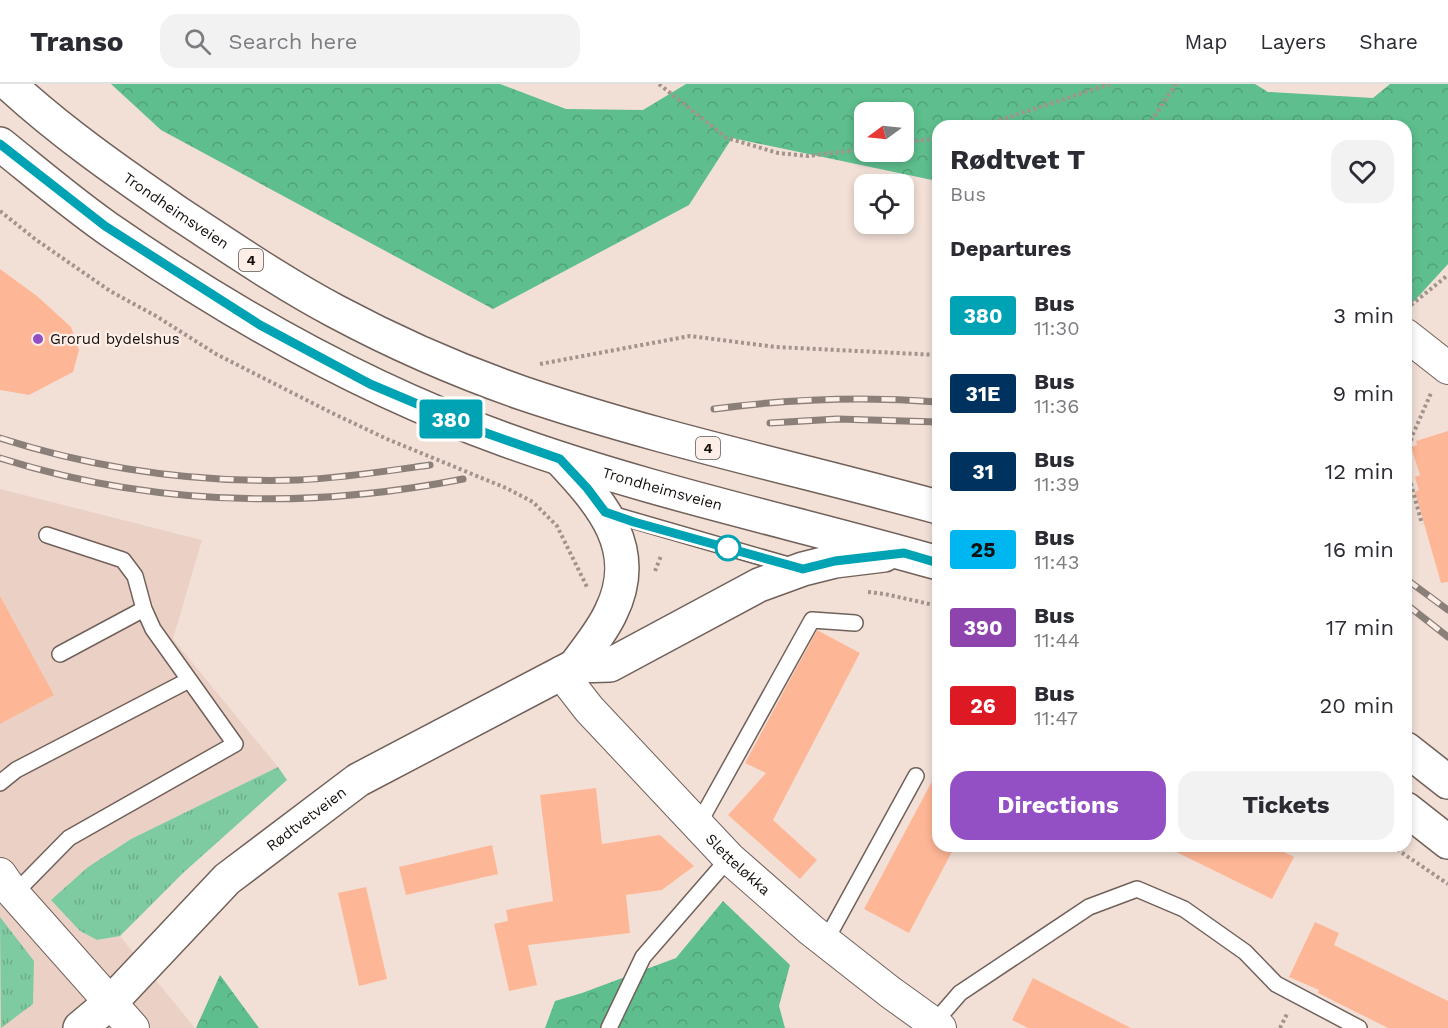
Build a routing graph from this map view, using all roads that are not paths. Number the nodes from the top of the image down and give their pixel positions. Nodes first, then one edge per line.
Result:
1 (9, 84) edge
2 (0, 144) edge
3 (1412, 340) edge
4 (1446, 367) edge
5 (560, 459) junction
6 (932, 505) edge
7 (605, 512) junction
8 (47, 535) dead end
9 (904, 553) junction
10 (932, 561) edge
11 (803, 569) junction
12 (144, 609) junction
13 (855, 622) dead end
14 (60, 654) dead end
15 (568, 670) junction
16 (189, 680) junction
17 (1412, 754) edge
18 (916, 776) dead end
19 (1448, 782) edge
20 (0, 783) edge
21 (1412, 814) edge
22 (698, 825) junction
23 (1448, 842) edge
24 (729, 858) junction
25 (7, 884) edge
26 (825, 942) junction
27 (111, 1002) junction
28 (937, 1025) edge
29 (80, 1028) edge
30 (133, 1028) edge
31 (609, 1028) edge
32 (1359, 1028) edge

1 - 6 main road, Trondheimsveien / 4
2 - 5 main road, Trondheimsveien
3 - 4 street
5 - 7 main road
5 - 9 main road, Trondheimsveien
7 - 11 lane
7 - 15 main road
8 - 12 lane
9 - 10 main road, Trondheimsveien
9 - 11 main road
11 - 15 main road
12 - 14 lane
12 - 16 lane
13 - 22 lane
15 - 22 street, Sletteløkka
15 - 27 main road, Rødtvetveien
16 - 20 lane
16 - 25 lane
17 - 19 main road
18 - 26 lane
21 - 23 main road
22 - 24 street, Sletteløkka
24 - 26 street, Sletteløkka
24 - 31 lane
25 - 27 street
26 - 28 street, Sletteløkka
27 - 29 main road, Rødtvetveien
27 - 30 street
28 - 32 lane

